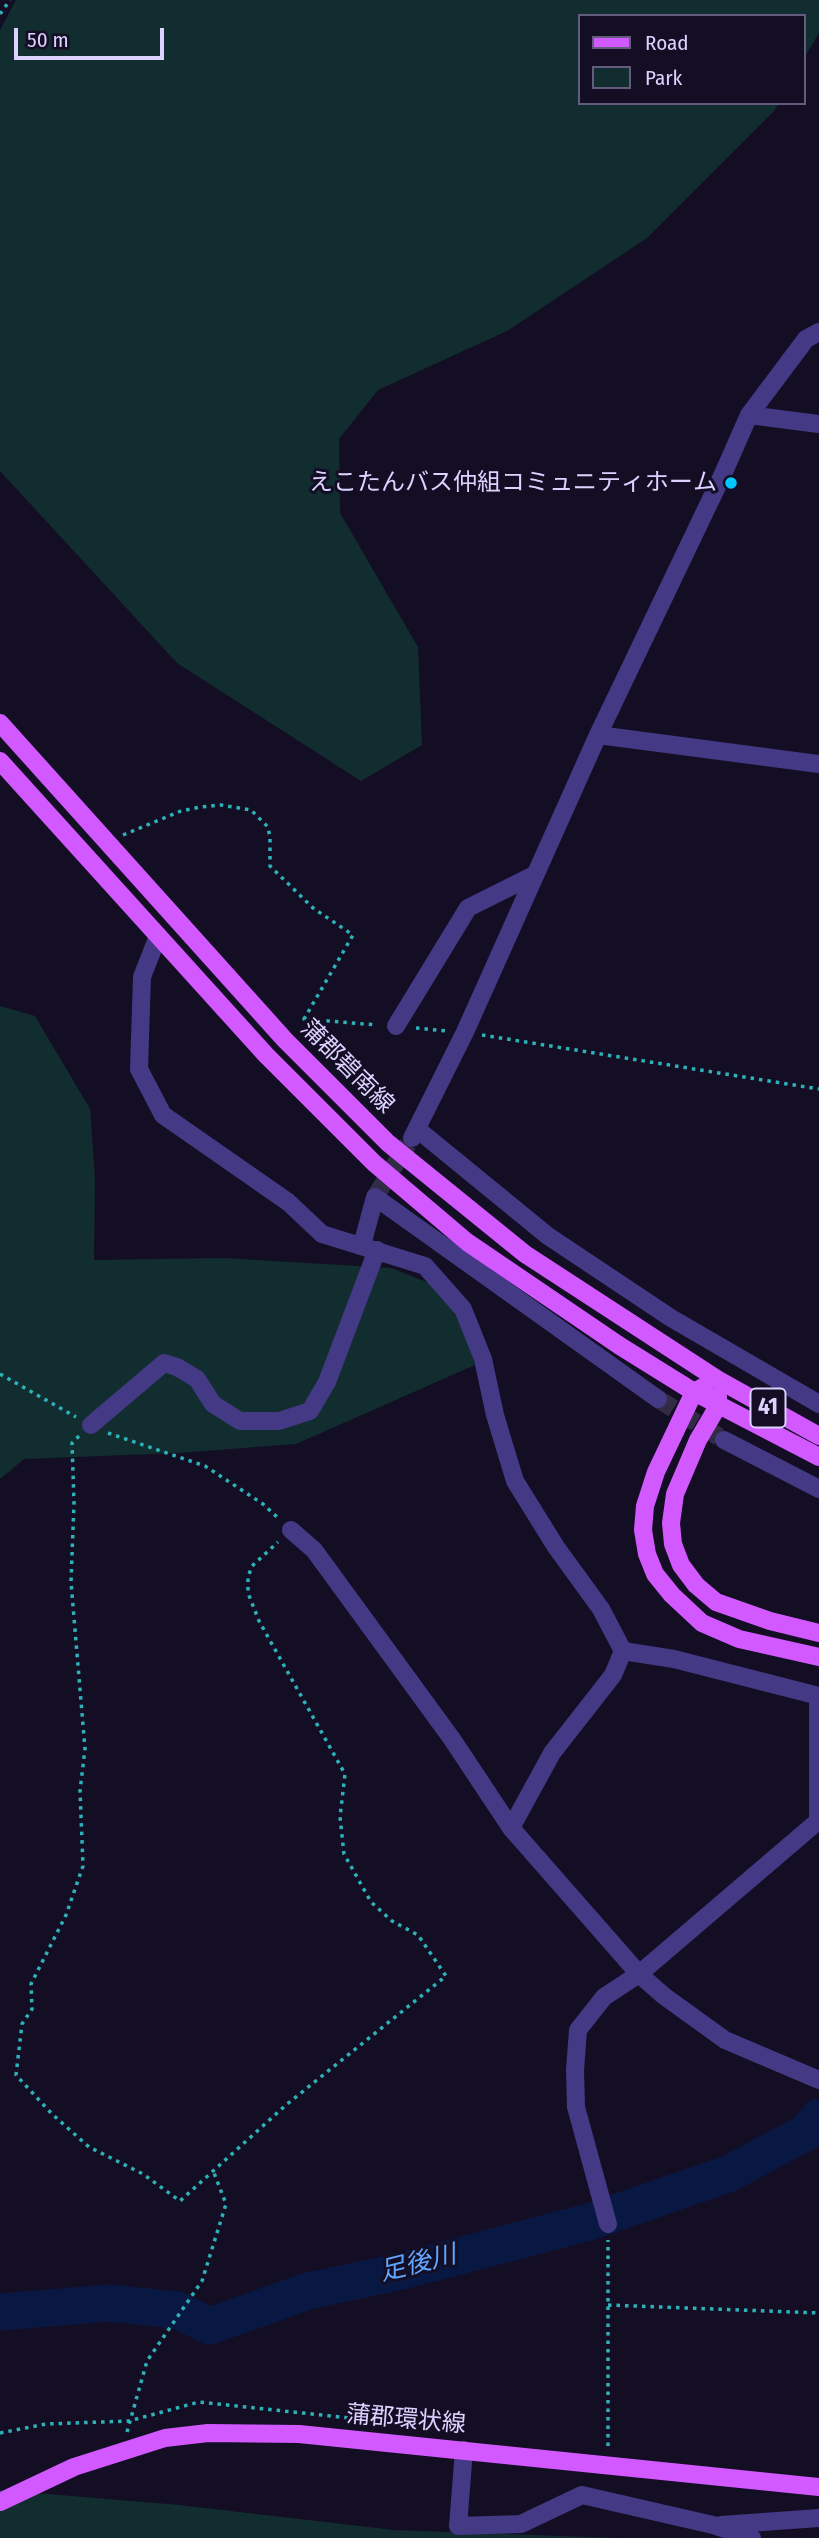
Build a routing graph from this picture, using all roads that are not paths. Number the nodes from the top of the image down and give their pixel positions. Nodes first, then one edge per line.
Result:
1 (819, 332) edge
2 (749, 415) junction
3 (819, 424) edge
4 (0, 723) edge
5 (598, 736) junction
6 (0, 761) edge
7 (819, 764) edge
8 (536, 874) junction
9 (158, 936) junction
10 (396, 1026) road end
11 (370, 1248) junction
12 (717, 1379) junction
13 (694, 1392) junction
14 (658, 1399) tunnel mouth
15 (819, 1404) edge
16 (718, 1406) junction
17 (91, 1425) road end
18 (819, 1436) edge
19 (724, 1440) tunnel mouth
20 (819, 1457) edge
21 (819, 1489) edge
22 (291, 1530) road end
23 (819, 1633) edge
24 (624, 1651) junction
25 (819, 1657) edge
26 (818, 1696) edge
27 (511, 1828) junction
28 (639, 1975) junction
29 (819, 2080) edge
30 (606, 2218) road end
31 (464, 2450) junction
32 (819, 2487) edge
33 (0, 2502) edge
34 (819, 2518) edge
35 (713, 2525) junction
36 (752, 2538) edge

1 - 2 street
2 - 3 street
2 - 5 street
4 - 12 main road, 蒲郡碧南線
5 - 7 street
5 - 8 street
6 - 9 main road, 蒲郡碧南線
8 - 10 street
8 - 15 street
9 - 11 street
9 - 13 main road, 蒲郡碧南線
11 - 14 street
11 - 17 street
11 - 24 street
12 - 13 main road
12 - 16 main road
12 - 18 main road, 41
13 - 16 main road, 蒲郡碧南線
13 - 25 main road
16 - 20 main road, 41
16 - 23 main road
19 - 21 street
22 - 27 street
24 - 26 street
24 - 27 street
26 - 28 street
27 - 28 street
28 - 29 street
28 - 30 street
31 - 32 main road, 蒲郡環状線
31 - 33 main road, 蒲郡環状線
31 - 35 street
34 - 35 street
35 - 36 street

